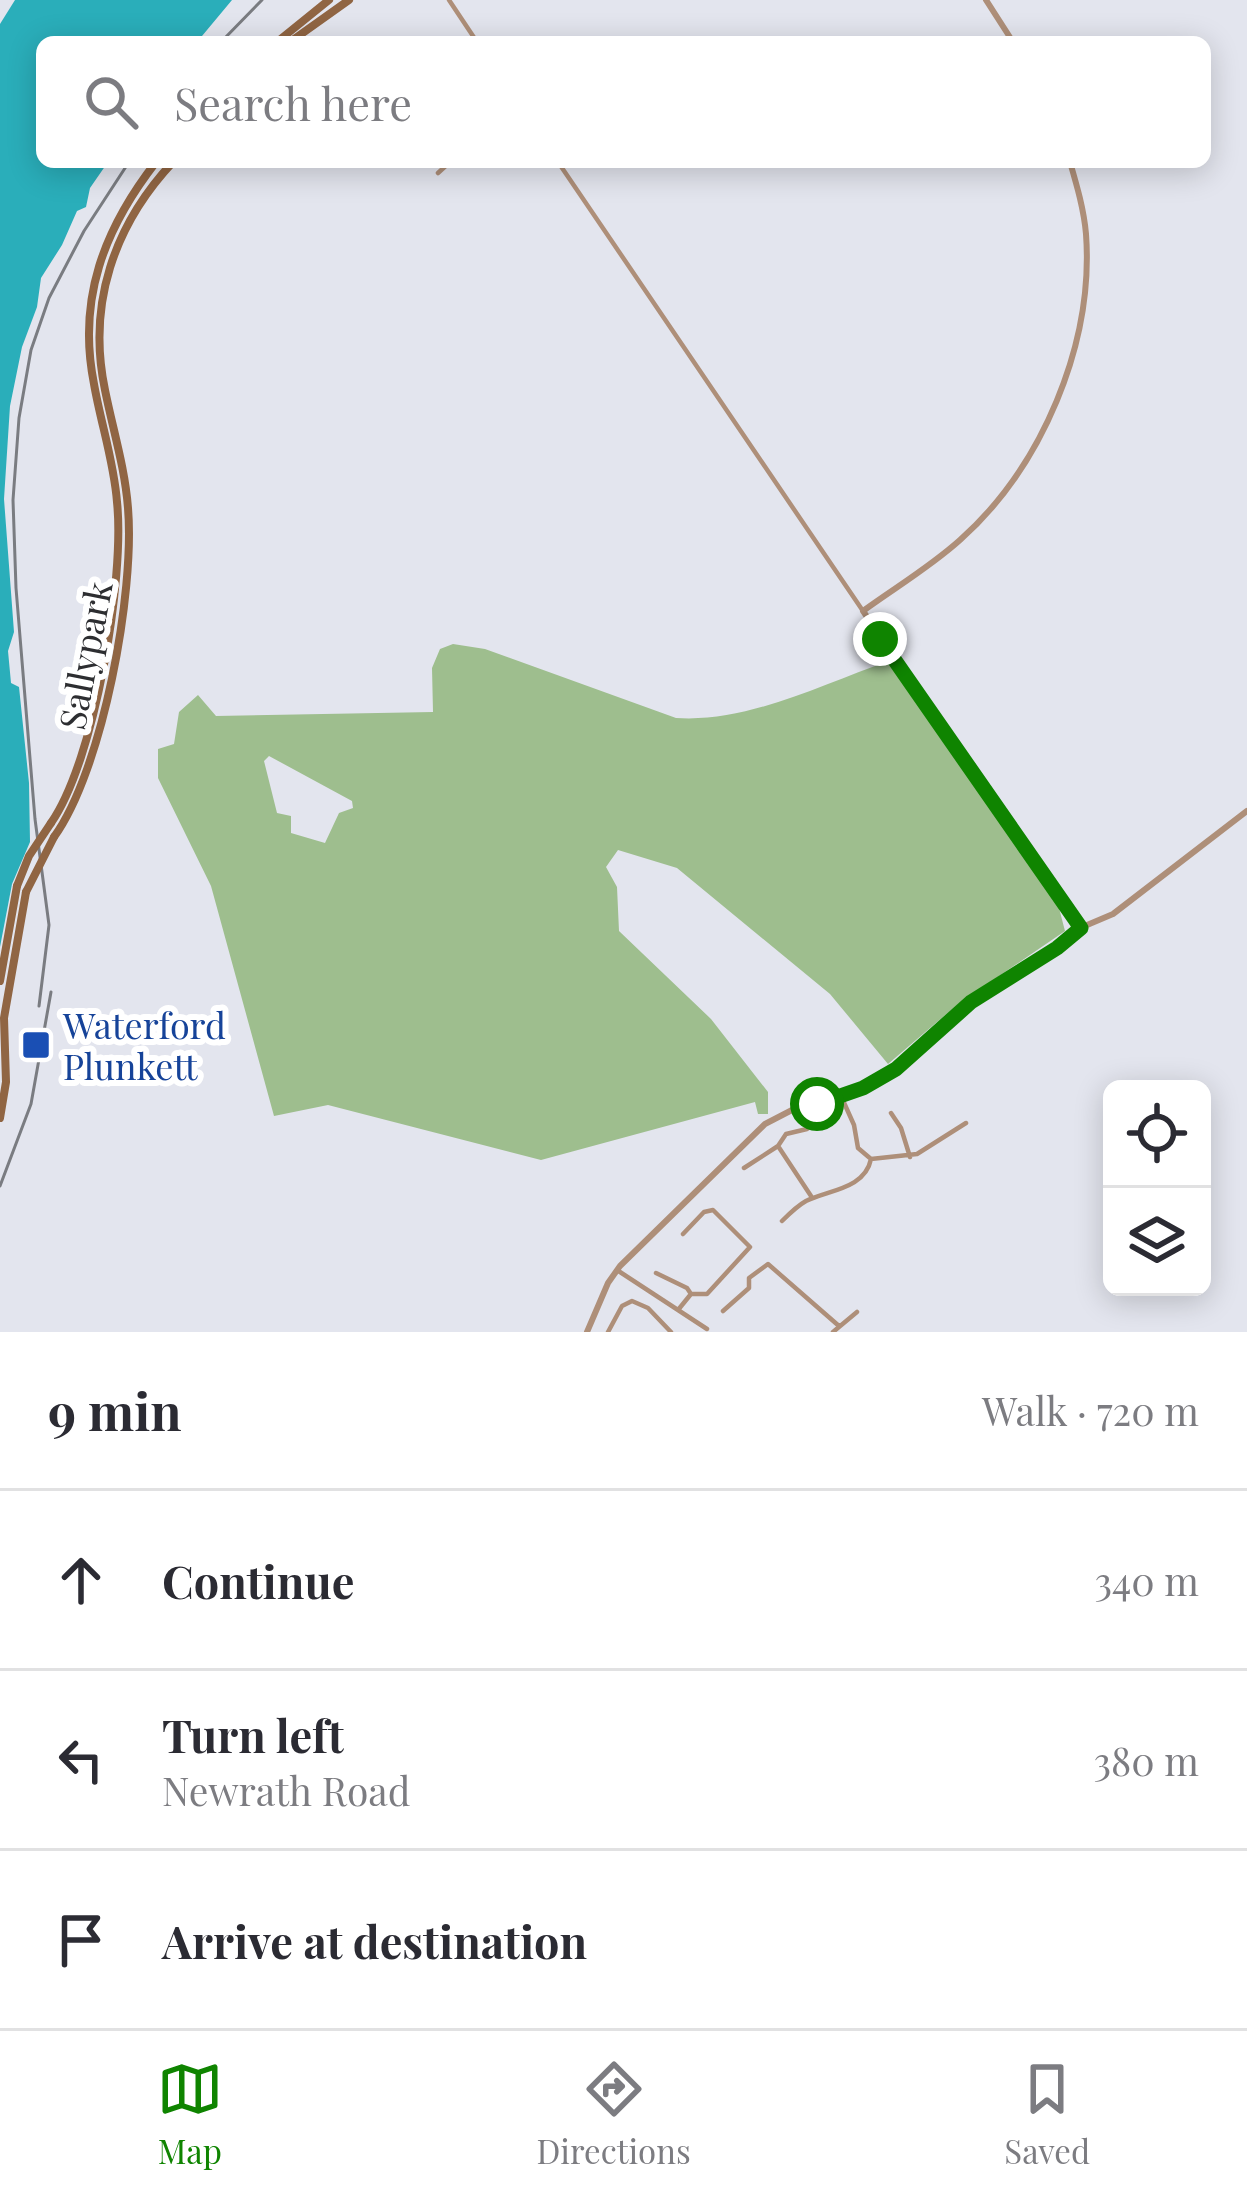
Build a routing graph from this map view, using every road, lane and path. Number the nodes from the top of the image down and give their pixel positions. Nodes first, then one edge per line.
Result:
1 (329, 0) edge
2 (349, 0) edge
3 (449, 0) edge
4 (986, 0) edge
5 (284, 36) edge
6 (298, 36) edge
7 (473, 36) edge
8 (1009, 36) edge
9 (151, 168) edge
10 (168, 168) edge
11 (443, 168) edge
12 (562, 168) edge
13 (1071, 168) edge
14 (438, 173) dead end
15 (105, 414) junction
16 (863, 611) junction
17 (1247, 812) edge
18 (21, 889) junction
19 (1081, 928) junction
20 (0, 981) edge
21 (4, 1057) edge
22 (841, 1096) junction
23 (891, 1113) dead end
24 (0, 1118) edge
25 (819, 1120) dead end
26 (966, 1123) dead end
27 (778, 1146) junction
28 (910, 1157) junction
29 (871, 1159) junction
30 (744, 1168) dead end
31 (812, 1198) junction
32 (782, 1221) dead end
33 (682, 1234) dead end
34 (736, 1266) junction
35 (617, 1270) junction
36 (656, 1273) dead end
37 (749, 1277) junction
38 (692, 1294) junction
39 (678, 1310) junction
40 (723, 1311) dead end
41 (857, 1312) dead end
42 (697, 1322) junction
43 (839, 1326) junction
44 (707, 1329) dead end
45 (587, 1332) edge
46 (608, 1332) edge
47 (671, 1332) edge
48 (692, 1332) edge
49 (833, 1332) edge

1 - 5 main road
2 - 6 main road
3 - 7 street
4 - 8 street
9 - 15 main road
10 - 15 main road
11 - 14 street
12 - 16 street
13 - 16 street
15 - 18 main road, Sallypark, bridge
15 - 18 main road, Sallypark, bridge
16 - 19 street
17 - 19 street
18 - 20 main road
18 - 21 main road
19 - 22 street
21 - 24 main road
22 - 29 street
22 - 35 street
23 - 28 street
25 - 27 street
26 - 28 street
27 - 30 street
27 - 31 street
28 - 29 street
29 - 31 street
31 - 32 street
33 - 34 street
34 - 37 street
34 - 38 street
35 - 39 street
35 - 45 street
36 - 38 street
37 - 40 street
37 - 43 street
38 - 39 street
39 - 42 street
41 - 43 street
42 - 44 street
42 - 48 street
43 - 49 street
46 - 47 street

